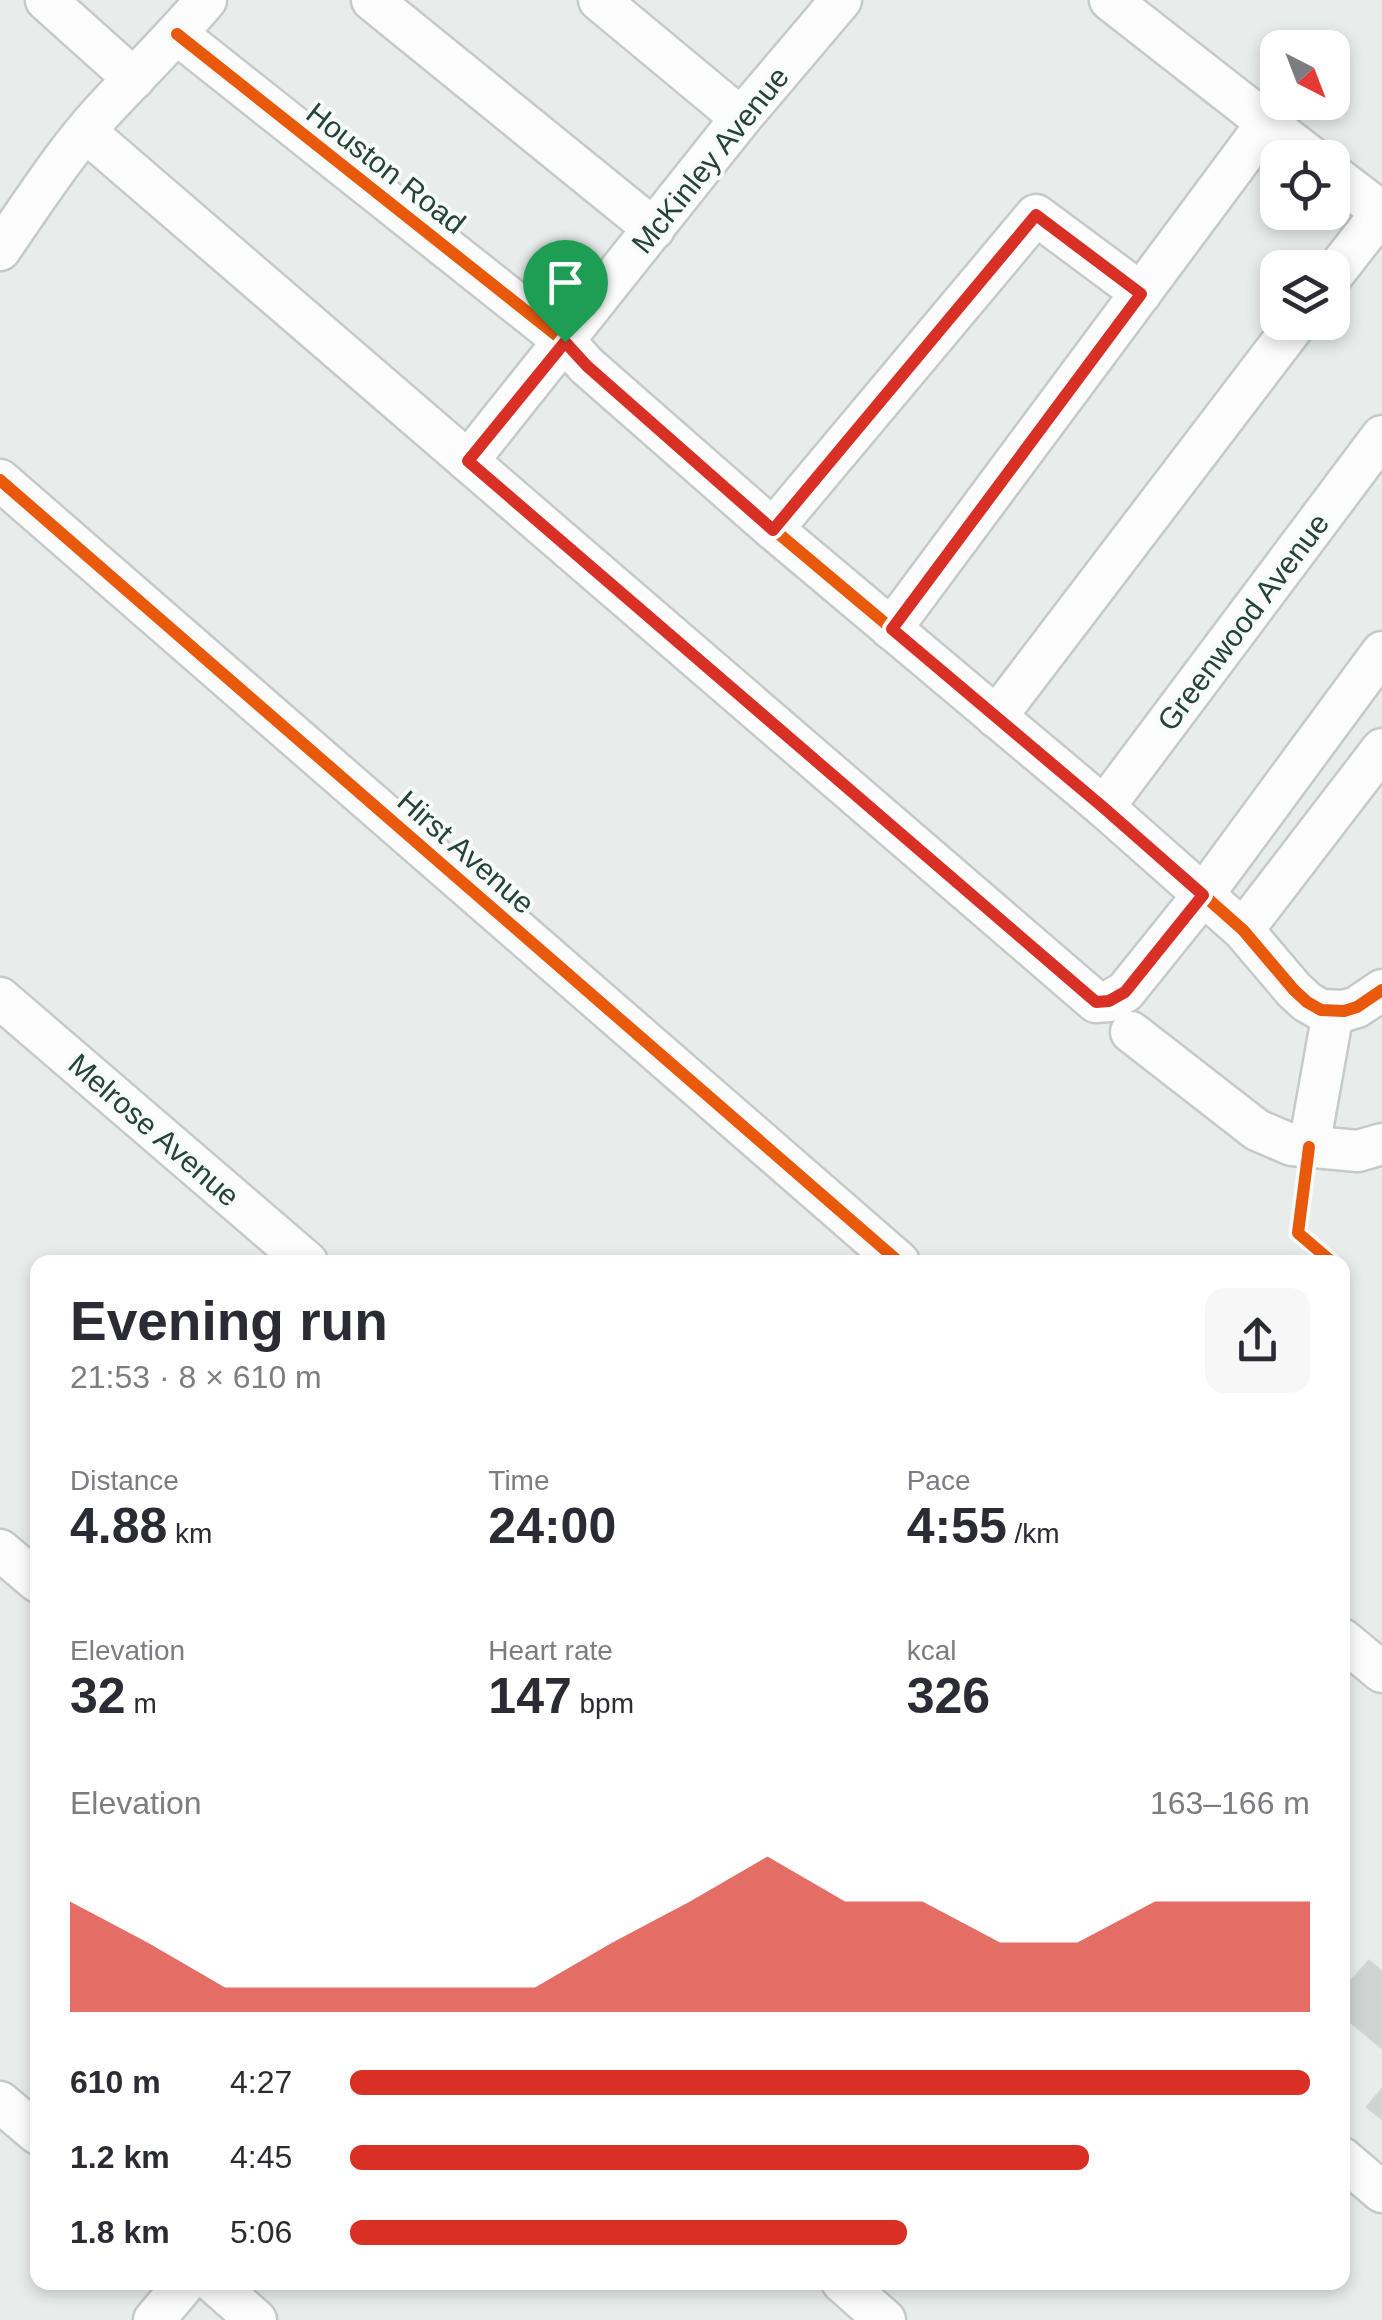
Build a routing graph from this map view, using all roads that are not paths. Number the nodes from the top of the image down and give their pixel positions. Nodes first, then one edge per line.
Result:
1 (46, 0) edge
2 (206, 0) edge
3 (372, 0) edge
4 (600, 0) edge
5 (1110, 0) edge
6 (836, 2) edge
7 (177, 34) junction
8 (134, 79) junction
9 (741, 118) junction
10 (1267, 123) junction
11 (86, 132) junction
12 (1289, 140) edge
13 (1350, 188) edge
14 (1382, 212) edge
15 (654, 229) junction
16 (0, 250) edge
17 (1350, 253) edge
18 (1141, 294) junction
19 (1283, 340) edge
20 (565, 342) junction
21 (1382, 436) edge
22 (468, 461) junction
23 (0, 480) edge
24 (773, 530) junction
25 (892, 629) junction
26 (1382, 652) edge
27 (996, 717) junction
28 (1382, 749) edge
29 (1104, 808) junction
30 (1203, 895) junction
31 (1243, 930) junction
32 (1382, 990) edge
33 (0, 998) edge
34 (1338, 1012) junction
35 (1131, 1032) dead end
36 (1382, 1144) edge
37 (1309, 1148) junction
38 (299, 1255) edge
39 (891, 1255) edge
40 (0, 1550) edge
41 (30, 1575) edge
42 (1350, 1645) edge
43 (1382, 1672) edge
44 (0, 2102) edge
45 (30, 2127) edge
46 (1350, 2165) edge
47 (1382, 2192) edge
48 (179, 2290) edge
49 (222, 2290) edge
50 (851, 2290) edge
51 (154, 2320) edge
52 (256, 2320) edge
53 (885, 2320) edge

1 - 8 street
2 - 7 street
3 - 15 street
4 - 9 street
5 - 10 street
6 - 9 street, McKinley Avenue
7 - 8 street
7 - 20 street, Houston Road
8 - 11 street
9 - 15 street, McKinley Avenue
10 - 12 street
10 - 18 street
11 - 16 street
11 - 22 street
13 - 14 street
14 - 17 street
15 - 20 street, McKinley Avenue
18 - 24 street
18 - 25 street
19 - 27 street
20 - 22 street, McKinley Avenue
20 - 24 street, Houston Road
21 - 29 street, Greenwood Avenue
22 - 30 street
23 - 39 street, Hirst Avenue
24 - 25 street, Houston Road
25 - 27 street, Houston Road
26 - 30 street
27 - 29 street, Houston Road
28 - 31 street
29 - 30 street, Houston Road
30 - 31 street, Houston Road
31 - 34 street, Houston Road
32 - 34 street
33 - 38 street, Melrose Avenue
34 - 37 street
35 - 37 street
36 - 37 street
40 - 41 street
42 - 43 street
44 - 45 street
46 - 47 street
48 - 51 street
49 - 52 street
50 - 53 street

